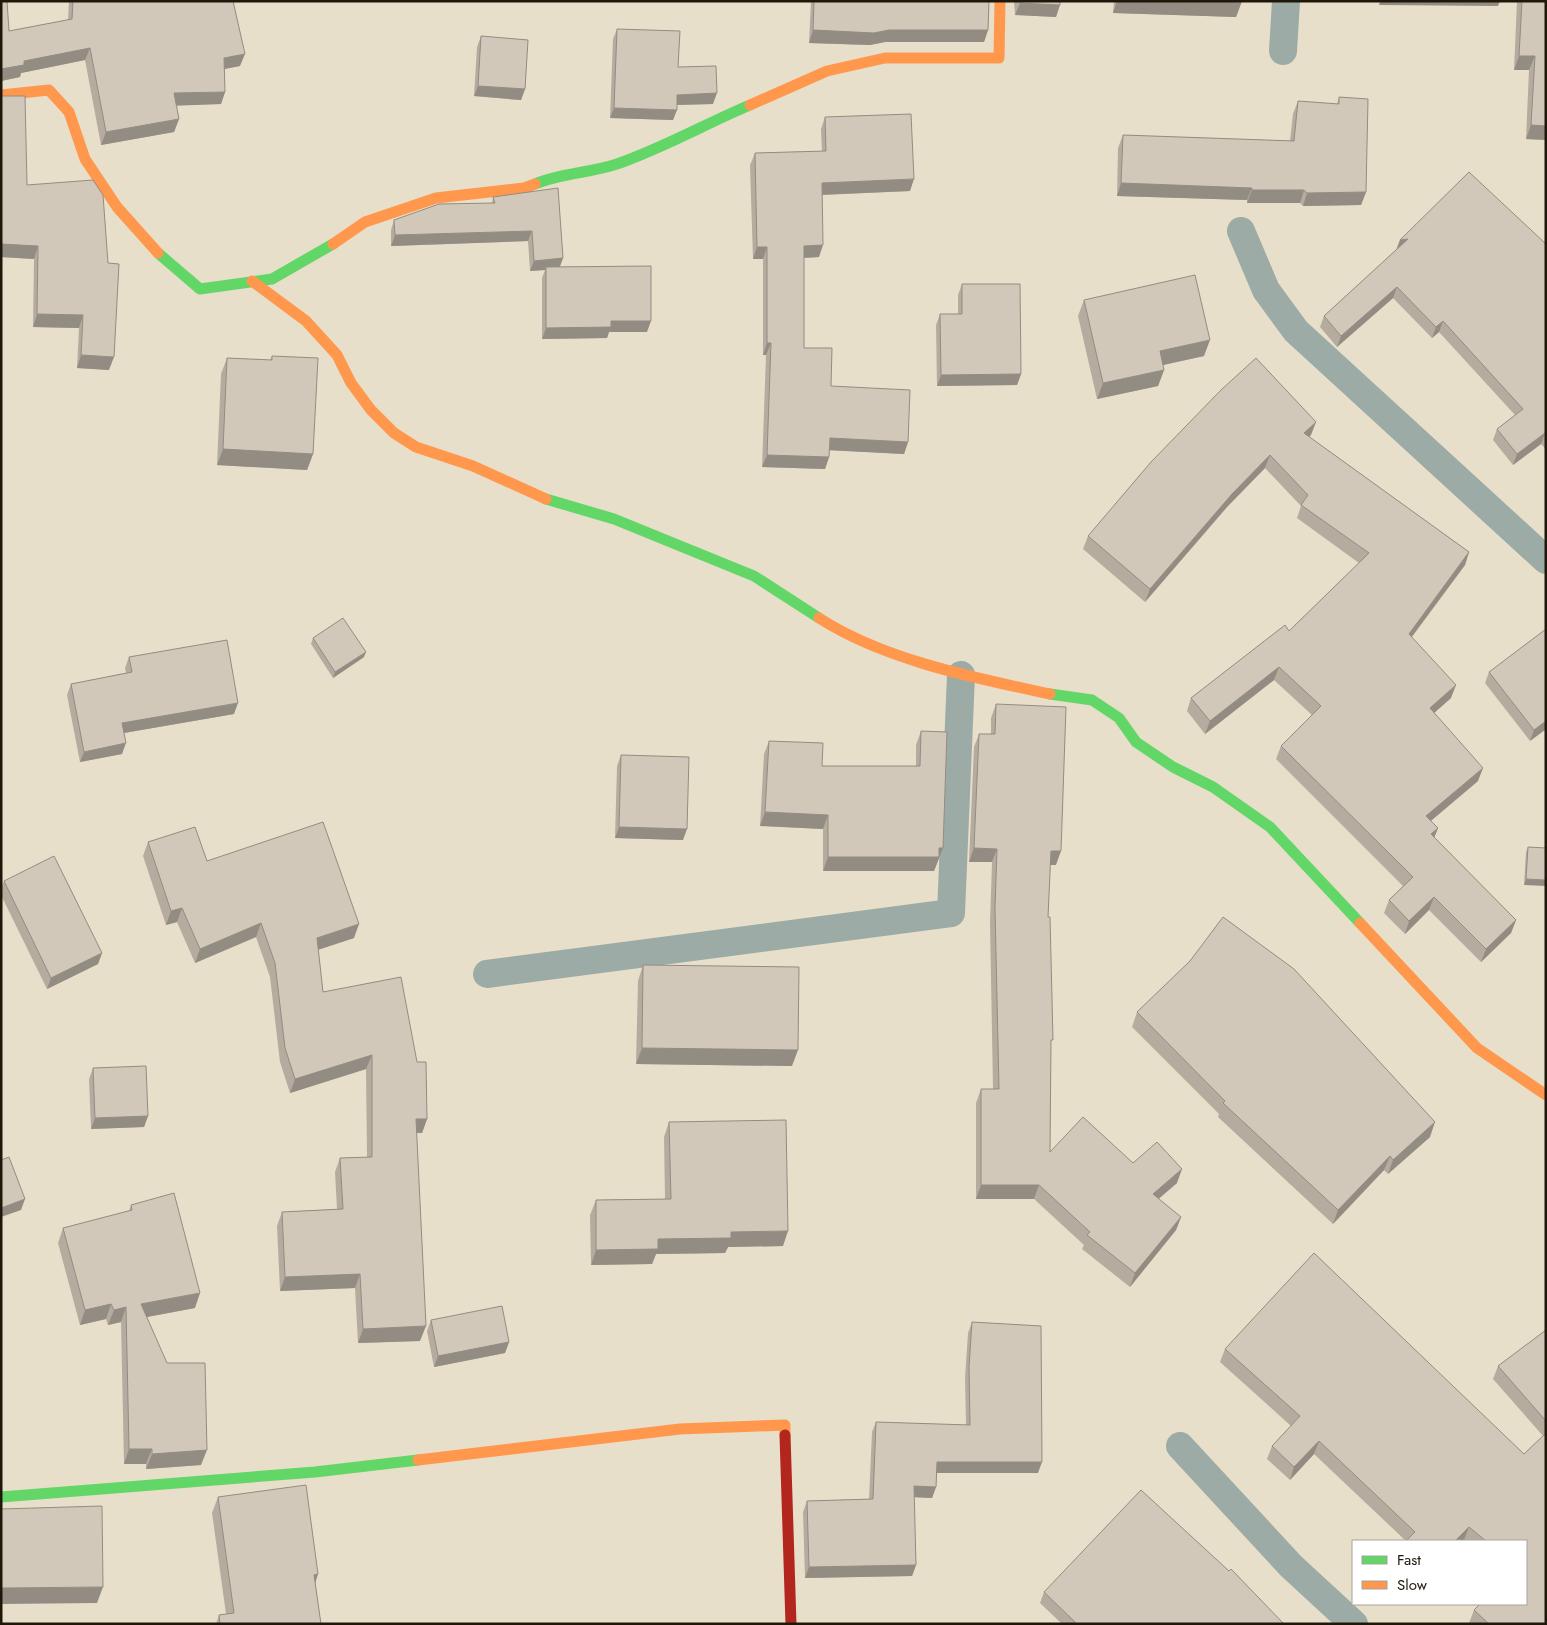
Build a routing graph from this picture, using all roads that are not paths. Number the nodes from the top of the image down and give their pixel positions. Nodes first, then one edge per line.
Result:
1 (1000, 1) edge
2 (1286, 1) edge
3 (1283, 51) dead end
4 (1, 95) edge
5 (1241, 231) dead end
6 (252, 280) junction
7 (1546, 560) edge
8 (961, 674) junction
9 (487, 974) dead end
10 (1546, 1095) edge
11 (1180, 1446) dead end
12 (1, 1497) edge
13 (790, 1624) edge
14 (1354, 1624) edge

1 - 6 street
2 - 3 street
4 - 6 street
5 - 7 street
6 - 8 street
8 - 9 street
8 - 10 street
11 - 14 street
12 - 13 street

